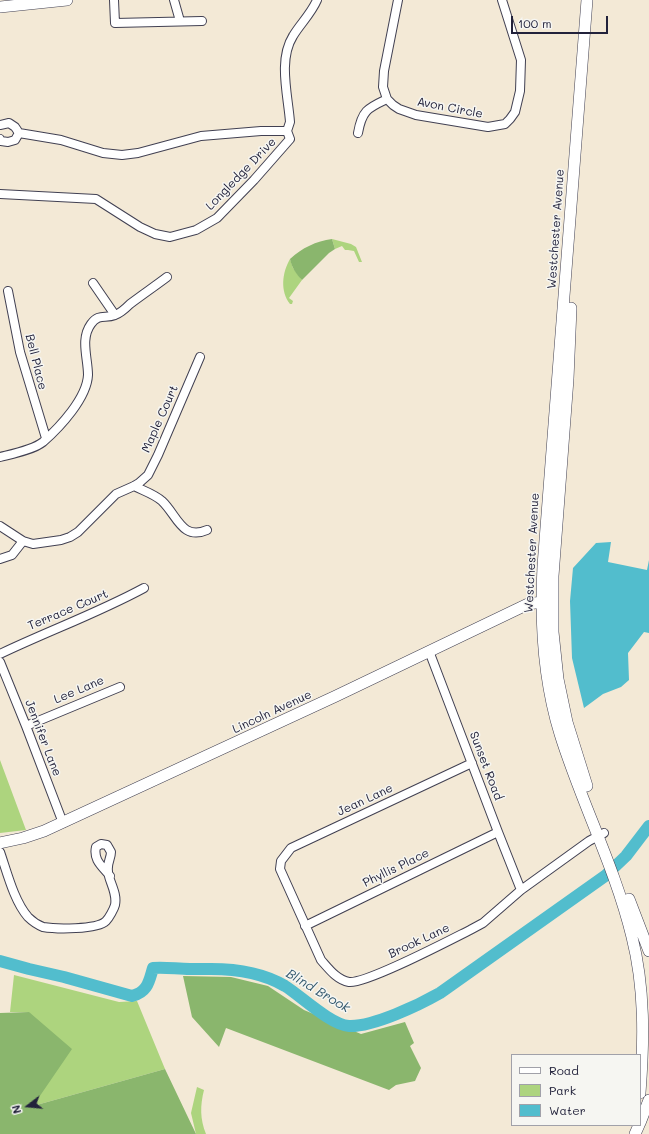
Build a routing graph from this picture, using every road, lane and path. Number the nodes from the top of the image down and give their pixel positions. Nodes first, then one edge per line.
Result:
1 (67, 0) edge
2 (114, 0) edge
3 (174, 0) edge
4 (317, 0) edge
5 (398, 0) edge
6 (502, 0) edge
7 (588, 0) edge
8 (594, 0) edge
9 (0, 7) edge
10 (180, 21) junction
11 (202, 21) dead end
12 (388, 99) junction
13 (0, 125) edge
14 (287, 131) junction
15 (19, 133) junction
16 (358, 133) dead end
17 (0, 139) edge
18 (0, 194) edge
19 (167, 277) dead end
20 (93, 283) dead end
21 (8, 291) dead end
22 (115, 315) junction
23 (200, 357) dead end
24 (46, 438) junction
25 (0, 457) edge
26 (134, 486) junction
27 (0, 526) edge
28 (207, 530) dead end
29 (23, 541) junction
30 (0, 559) edge
31 (144, 588) dead end
32 (553, 600) junction
33 (542, 602) junction
34 (429, 651) junction
35 (0, 654) edge
36 (0, 662) edge
37 (120, 687) dead end
38 (26, 726) junction
39 (472, 763) junction
40 (63, 823) junction
41 (498, 832) junction
42 (601, 834) junction
43 (0, 843) edge
44 (0, 852) edge
45 (280, 869) joint
46 (110, 876) dead end
47 (618, 879) junction
48 (521, 890) junction
49 (305, 926) junction
50 (649, 951) edge
51 (641, 1083) edge
52 (649, 1100) edge
53 (641, 1121) edge

1 - 9 main road
2 - 10 street
3 - 10 street
4 - 14 street, Longledge Drive
5 - 12 street
6 - 12 street, Avon Circle
7 - 33 main road, Westchester Avenue
8 - 32 main road, Westchester Avenue
10 - 11 street
12 - 16 street
13 - 15 street
14 - 15 street
14 - 18 street, Longledge Drive
15 - 17 street
19 - 22 street
20 - 22 street
21 - 24 street, Bell Place
22 - 24 street
23 - 26 street, Maple Court
24 - 25 street
26 - 28 street
26 - 29 street, Maple Court
27 - 29 street
29 - 30 street
31 - 35 street, Terrace Court
32 - 33 main road, Lincoln Avenue
32 - 42 main road, Westchester Avenue
33 - 34 main road, Lincoln Avenue
33 - 42 main road, Westchester Avenue
34 - 39 street, Sunset Road
34 - 40 main road, Lincoln Avenue
36 - 38 street, Jennifer Lane
37 - 38 street, Lee Lane
38 - 40 street, Jennifer Lane
39 - 41 street, Sunset Road
39 - 45 street, Jean Lane
40 - 43 main road, Lincoln Avenue
41 - 48 street, Sunset Road
41 - 49 street, Phyllis Place
42 - 47 main road, Westchester Avenue
42 - 48 street, Brook Lane
44 - 46 street
45 - 49 street, Brook Lane
47 - 50 main road, Westchester Avenue
47 - 51 main road, Westchester Avenue
48 - 49 street, Brook Lane
52 - 53 main road

